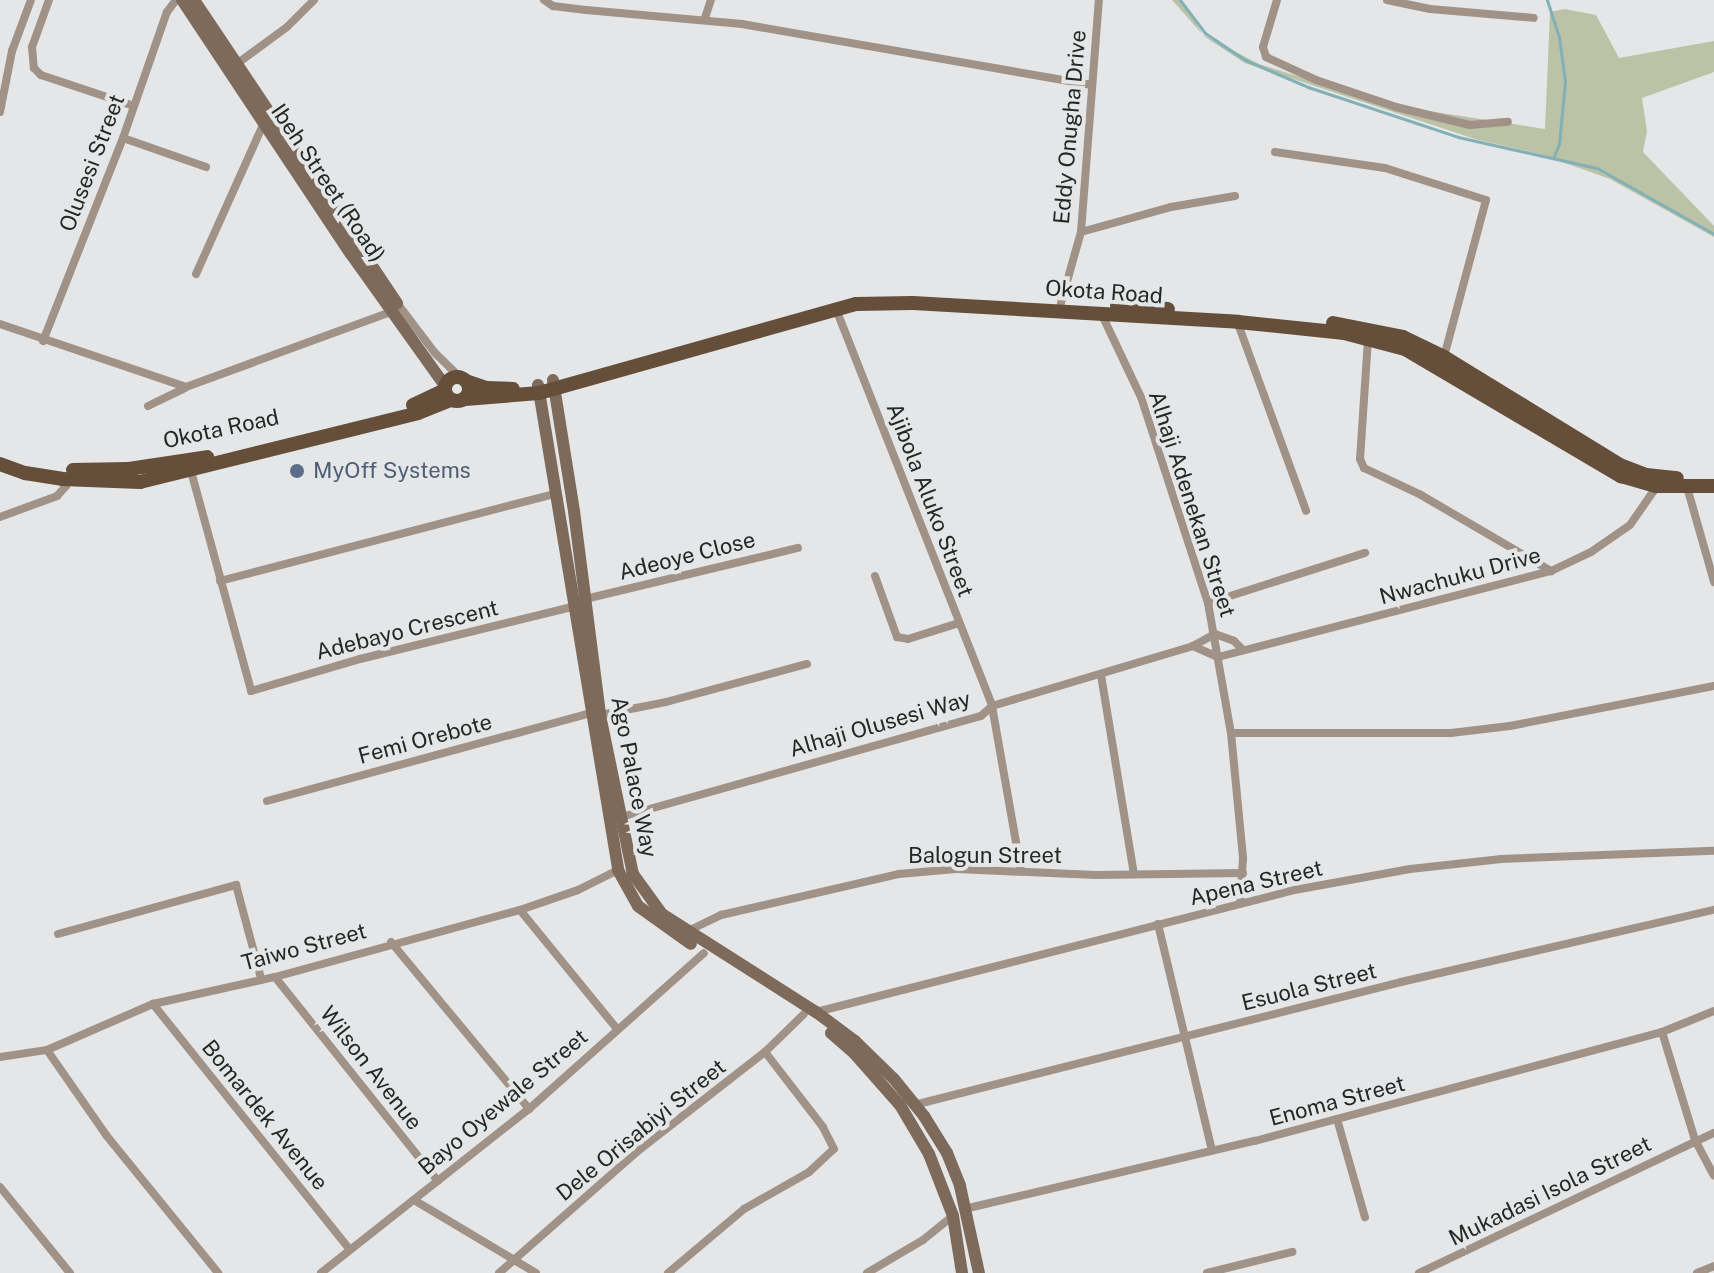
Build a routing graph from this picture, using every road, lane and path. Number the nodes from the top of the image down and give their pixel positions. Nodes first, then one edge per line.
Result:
1 (31, 0) edge
2 (49, 0) edge
3 (179, 0) edge
4 (194, 0) edge
5 (314, 0) edge
6 (544, 0) edge
7 (711, 0) edge
8 (1099, 0) edge
9 (1277, 0) edge
10 (1387, 0) edge
11 (705, 18) junction
12 (1534, 18) dead end
13 (238, 63) junction
14 (1092, 85) junction
15 (134, 106) junction
16 (0, 112) edge
17 (1508, 122) dead end
18 (263, 125) junction
19 (123, 138) junction
20 (1275, 152) dead end
21 (206, 167) dead end
22 (1235, 196) dead end
23 (1081, 232) junction
24 (196, 274) dead end
25 (1061, 303) junction
26 (394, 307) junction
27 (836, 308) junction
28 (1101, 314) junction
29 (1237, 320) junction
30 (0, 324) edge
31 (1368, 338) junction
32 (43, 341) junction
33 (1444, 357) junction
34 (464, 379) junction
35 (186, 387) junction
36 (546, 387) junction
37 (451, 393) junction
38 (1493, 394) junction
39 (148, 406) dead end
40 (0, 463) edge
41 (191, 471) junction
42 (1714, 478) edge
43 (62, 479) junction
44 (1657, 486) junction
45 (1714, 486) edge
46 (1687, 487) junction
47 (557, 493) junction
48 (1306, 511) dead end
49 (0, 517) edge
50 (798, 548) dead end
51 (1365, 553) dead end
52 (1551, 571) junction
53 (875, 576) dead end
54 (220, 581) junction
55 (1714, 582) edge
56 (576, 602) junction
57 (1208, 603) junction
58 (959, 623) junction
59 (1215, 634) junction
60 (1193, 646) junction
61 (1243, 650) junction
62 (1218, 657) junction
63 (807, 664) dead end
64 (1101, 675) junction
65 (1714, 686) edge
66 (992, 706) junction
67 (596, 714) junction
68 (1231, 733) junction
69 (267, 801) dead end
70 (621, 817) junction
71 (1714, 851) edge
72 (618, 870) junction
73 (1021, 871) junction
74 (1243, 873) junction
75 (1134, 874) junction
76 (1240, 903) junction
77 (520, 910) junction
78 (1714, 910) edge
79 (1158, 924) junction
80 (687, 931) junction
81 (58, 934) dead end
82 (391, 942) junction
83 (704, 953) junction
84 (275, 977) junction
85 (261, 978) junction
86 (153, 1004) junction
87 (1714, 1011) edge
88 (810, 1013) junction
89 (617, 1029) junction
90 (1662, 1032) junction
91 (1185, 1039) junction
92 (47, 1050) junction
93 (765, 1052) junction
94 (0, 1057) edge
95 (914, 1105) junction
96 (529, 1109) junction
97 (1337, 1119) junction
98 (1714, 1133) edge
99 (1695, 1140) junction
100 (1212, 1151) junction
101 (1714, 1175) edge
102 (438, 1181) junction
103 (0, 1187) edge
104 (414, 1200) junction
105 (958, 1212) junction
106 (1365, 1217) dead end
107 (349, 1249) junction
108 (1292, 1252) dead end
109 (515, 1260) junction
110 (1714, 1266) edge
111 (70, 1273) edge
112 (218, 1273) edge
113 (321, 1273) edge
114 (499, 1273) edge
115 (536, 1273) edge
116 (668, 1273) edge
117 (867, 1273) edge
118 (962, 1273) edge
119 (979, 1273) edge
120 (1207, 1273) edge
121 (1419, 1273) edge
122 (1697, 1273) edge

1 - 16 street
2 - 15 street
3 - 15 street, Olusesi Street
3 - 18 main road, Ibeh Street (Road)
4 - 13 main road, Ibeh Street (Road)
5 - 13 street
6 - 11 street
7 - 11 street
8 - 14 street, Eddy Onugha Drive
9 - 17 street
10 - 12 street
11 - 14 street
13 - 26 main road, Ibeh Street (Road)
14 - 23 street, Eddy Onugha Drive
15 - 19 street, Olusesi Street
18 - 24 street
18 - 26 main road, Ibeh Street (Road)
19 - 21 street
19 - 32 street, Olusesi Street
20 - 33 street
22 - 23 street
23 - 25 street, Eddy Onugha Drive
25 - 29 main road, Okota Road
25 - 36 main road, Okota Road
26 - 34 street, Ibeh Street (Road)
26 - 35 street
26 - 37 main road, Ibeh Street (Road)
27 - 28 main road, Okota Road
27 - 36 main road, Okota Road
27 - 58 street, Ajibola Aluko Street
28 - 29 main road, Okota Road
28 - 57 street, Alhaji Adenekan Street
29 - 31 main road, Okota Road
29 - 33 main road, Okota Road
29 - 48 street
30 - 32 street
31 - 38 main road, Okota Road
31 - 52 street
32 - 35 street
33 - 38 main road, Okota Road
34 - 36 main road, Okota Road
34 - 37 main road
34 - 37 main road
35 - 39 street
36 - 37 main road, Okota Road
36 - 47 main road, Ago Palace Way
36 - 56 main road, Ago Palace Way
37 - 40 main road, Okota Road
37 - 41 main road, Okota Road
38 - 42 main road, Okota Road
38 - 44 main road, Okota Road
40 - 43 main road, Okota Road
41 - 43 main road, Okota Road
41 - 54 street
43 - 49 street
44 - 46 main road, Okota Road
44 - 52 street, Nwachuku Drive
45 - 46 main road, Okota Road
46 - 55 street
47 - 54 street
47 - 56 main road, Ago Palace Way
50 - 56 street, Adeoye Close
51 - 57 street
52 - 61 street, Nwachuku Drive
53 - 58 street
54 - 56 street, Adebayo Crescent
56 - 67 main road, Ago Palace Way
57 - 59 street, Alhaji Adenekan Street
58 - 66 street, Ajibola Aluko Street
59 - 60 street, Alhaji Olusesi Way
59 - 61 street
59 - 62 street, Alhaji Adenekan Street
60 - 62 street
60 - 64 street, Alhaji Olusesi Way
61 - 62 street, Nwachuku Drive
62 - 68 street, Alhaji Adenekan Street
63 - 67 street, Femi Orebote
64 - 66 street, Alhaji Olusesi Way
64 - 75 street
65 - 68 street
66 - 70 street, Alhaji Olusesi Way
66 - 73 street, Ajibola Aluko Street
67 - 69 street, Femi Orebote
67 - 70 main road, Ago Palace Way
67 - 72 main road, Ago Palace Way
68 - 74 street, Alhaji Adenekan Street
70 - 80 main road, Ago Palace Way
71 - 76 street, Apena Street
72 - 77 street, Taiwo Street
72 - 83 main road, Ago Palace Way
73 - 75 street, Balogun Street
73 - 80 street, Balogun Street
74 - 75 street, Balogun Street
74 - 76 street, Alhaji Adenekan Street
76 - 79 street, Apena Street
77 - 82 street, Taiwo Street
77 - 89 street
78 - 91 street, Esuola Street
79 - 88 street, Apena Street
79 - 91 street
80 - 88 main road, Ago Palace Way
81 - 85 street
82 - 84 street, Taiwo Street
82 - 96 street
83 - 88 main road, Ago Palace Way
83 - 89 street, Bayo Oyewale Street
84 - 85 street, Taiwo Street
84 - 102 street, Wilson Avenue
85 - 86 street, Taiwo Street
86 - 92 street, Taiwo Street
86 - 107 street, Bomardek Avenue
87 - 90 street, Enoma Street
88 - 93 street, Dele Orisabiyi Street
88 - 95 main road, Ago Palace Way
88 - 105 main road, Ago Palace Way
89 - 96 street, Bayo Oyewale Street
90 - 97 street, Enoma Street
90 - 99 street
91 - 95 street, Esuola Street
91 - 100 street
92 - 94 street, Taiwo Street
92 - 112 street
93 - 109 street, Dele Orisabiyi Street
93 - 116 street
95 - 105 main road, Ago Palace Way
96 - 102 street, Bayo Oyewale Street
97 - 100 street, Enoma Street
97 - 106 street
98 - 99 street, Mukadasi Isola Street
99 - 101 street
99 - 121 street, Mukadasi Isola Street
100 - 105 street, Enoma Street
102 - 104 street, Bayo Oyewale Street
103 - 111 street
104 - 107 street, Bayo Oyewale Street
104 - 109 street
105 - 117 street
105 - 118 main road, Ago Palace Way
105 - 119 main road, Ago Palace Way
107 - 113 street, Bayo Oyewale Street
108 - 120 street
109 - 114 street, Dele Orisabiyi Street
109 - 115 street
110 - 122 street

